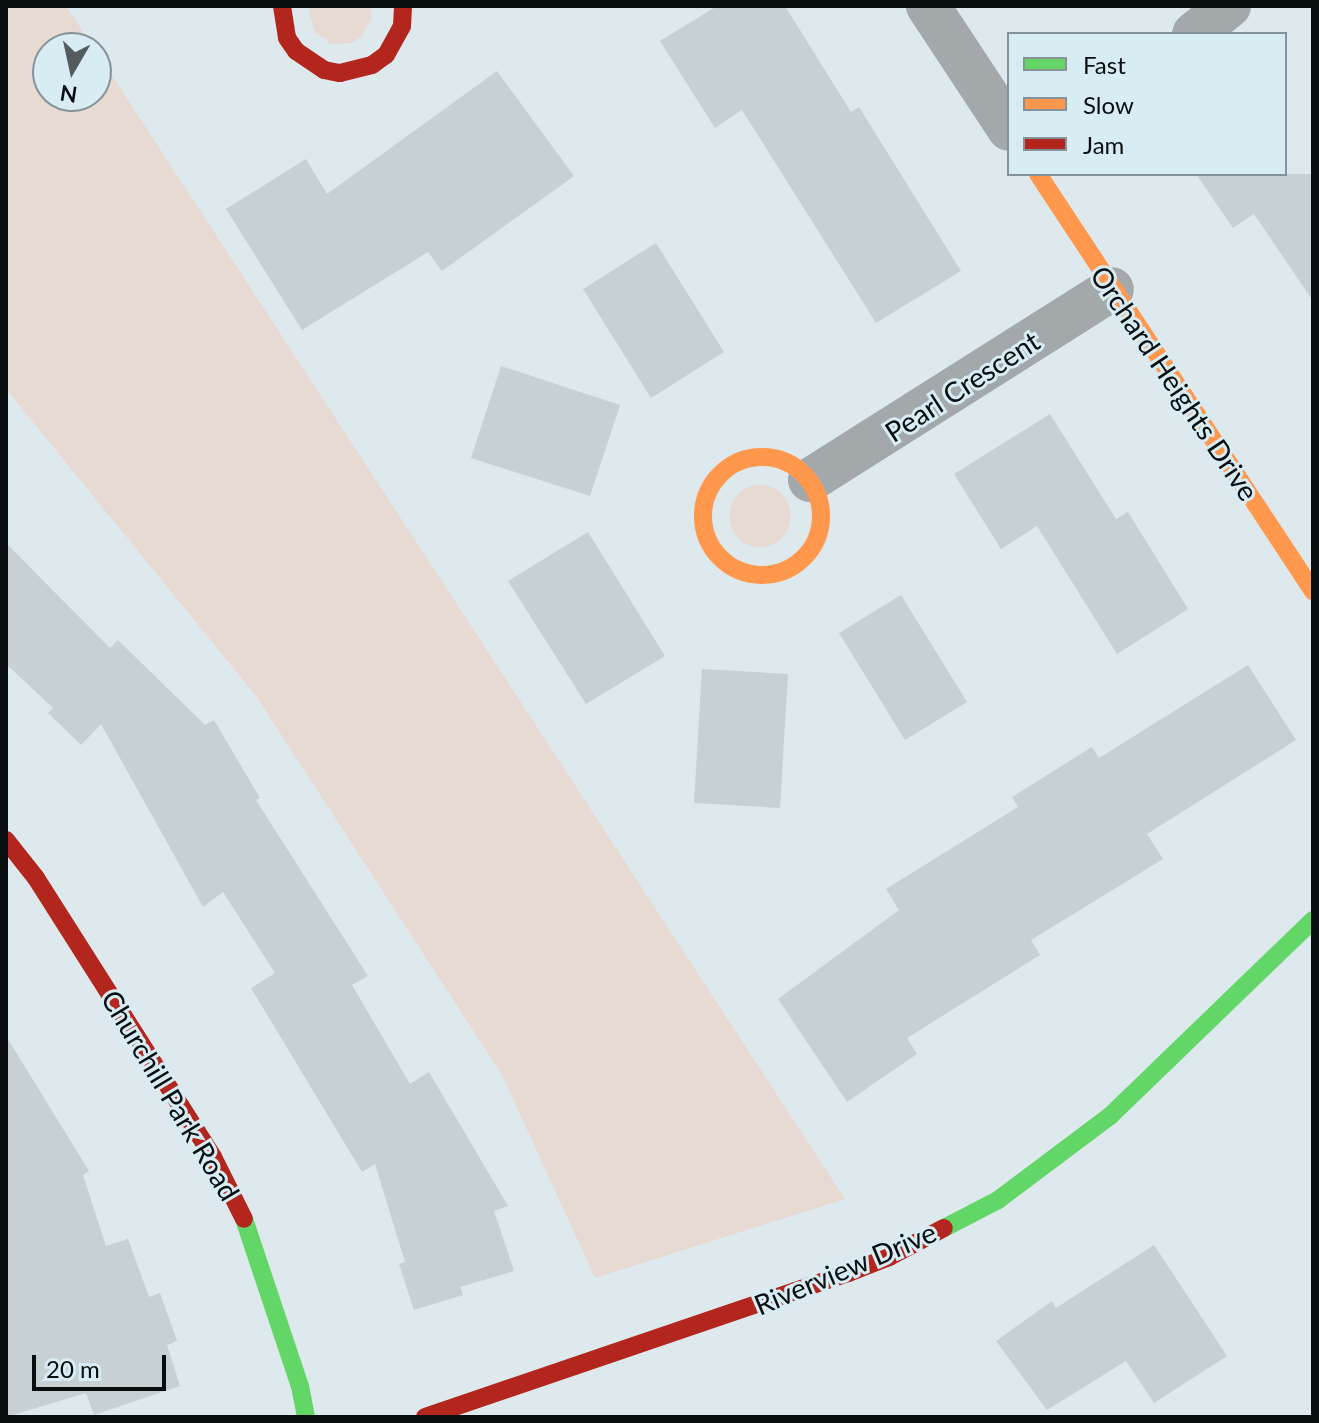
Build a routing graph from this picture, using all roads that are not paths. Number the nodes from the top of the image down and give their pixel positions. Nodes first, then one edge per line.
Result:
1 (282, 6) edge
2 (403, 6) edge
3 (928, 6) edge
4 (1229, 6) edge
5 (1196, 32) edge
6 (1007, 126) edge
7 (1039, 176) edge
8 (1112, 289) junction
9 (810, 480) junction
10 (1313, 591) edge
11 (6, 840) edge
12 (1313, 920) edge
13 (306, 1417) edge
14 (425, 1417) edge

1 - 2 street
3 - 6 street
4 - 5 street
7 - 8 street, Orchard Heights Drive
8 - 9 street, Pearl Crescent
8 - 10 street, Orchard Heights Drive
9 - 9 street
11 - 13 street, Churchill Park Road
12 - 14 street, Riverview Drive

